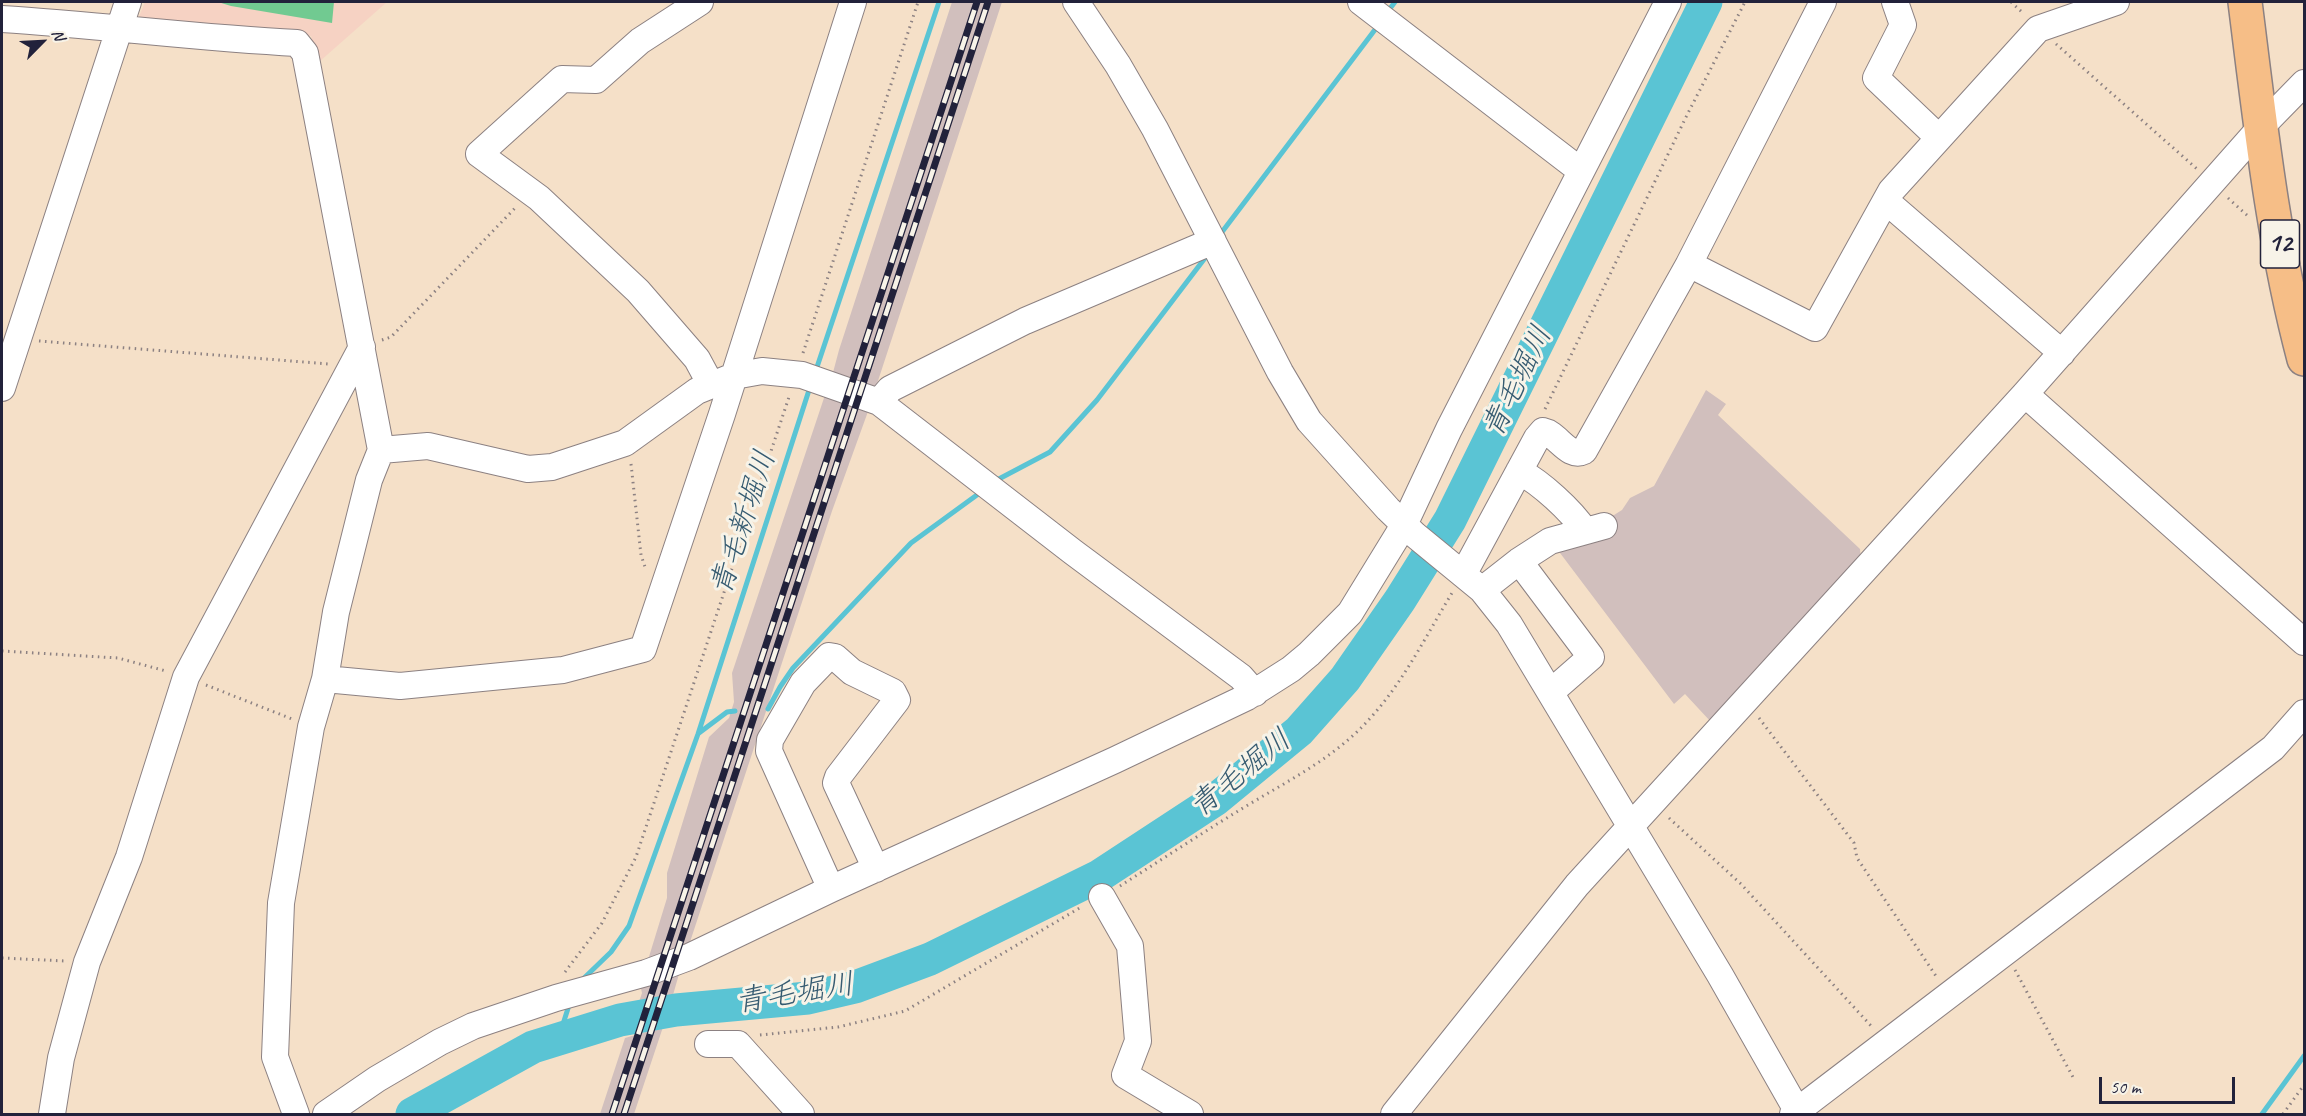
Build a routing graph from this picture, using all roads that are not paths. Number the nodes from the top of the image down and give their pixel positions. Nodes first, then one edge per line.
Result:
1 (128, 2) edge
2 (700, 2) edge
3 (853, 2) edge
4 (1076, 2) edge
5 (1361, 2) edge
6 (1668, 2) edge
7 (1823, 2) edge
8 (1895, 2) edge
9 (2116, 2) edge
10 (2245, 2) edge
11 (16, 14) edge
12 (118, 29) junction
13 (2304, 83) edge
14 (2261, 128) junction
15 (1939, 138) junction
16 (1581, 171) junction
17 (1886, 201) junction
18 (1212, 241) junction
19 (1689, 264) junction
20 (2062, 353) junction
21 (357, 356) junction
22 (2304, 359) edge
23 (723, 381) junction
24 (2, 388) edge
25 (2025, 394) junction
26 (879, 402) junction
27 (381, 450) junction
28 (1519, 471) junction
29 (1409, 530) junction
30 (1527, 556) junction
31 (1466, 575) junction
32 (2304, 642) edge
33 (325, 679) junction
34 (1551, 692) junction
35 (1255, 693) junction
36 (2304, 713) edge
37 (1630, 826) junction
38 (876, 869) junction
39 (831, 889) junction
40 (1102, 897) road end
41 (708, 1044) dead end
42 (1796, 1113) edge
43 (52, 1114) edge
44 (296, 1114) edge
45 (326, 1114) edge
46 (801, 1114) edge
47 (1190, 1114) edge
48 (1394, 1114) edge

1 - 12 street
2 - 23 street
3 - 23 street
4 - 18 street
5 - 16 street
6 - 16 street
7 - 19 street
8 - 15 street
9 - 15 street
10 - 14 main road, 12
11 - 12 street
12 - 21 street
12 - 24 street
13 - 14 street
14 - 20 street
14 - 22 main road, 12
15 - 17 street
16 - 29 street
17 - 19 street
17 - 20 street
18 - 26 street
18 - 29 street
19 - 28 street
20 - 25 street
21 - 27 street
21 - 43 street
23 - 26 street
23 - 27 street
23 - 33 street
25 - 32 street
25 - 37 street
26 - 35 street
27 - 33 street
28 - 30 street
28 - 31 street
29 - 31 street
29 - 35 street
30 - 31 street
30 - 34 street
31 - 34 street
33 - 44 street
34 - 37 street
35 - 38 street
36 - 42 street
37 - 42 street
37 - 48 street
38 - 39 street
38 - 39 street
39 - 45 street
40 - 47 street
41 - 46 street

